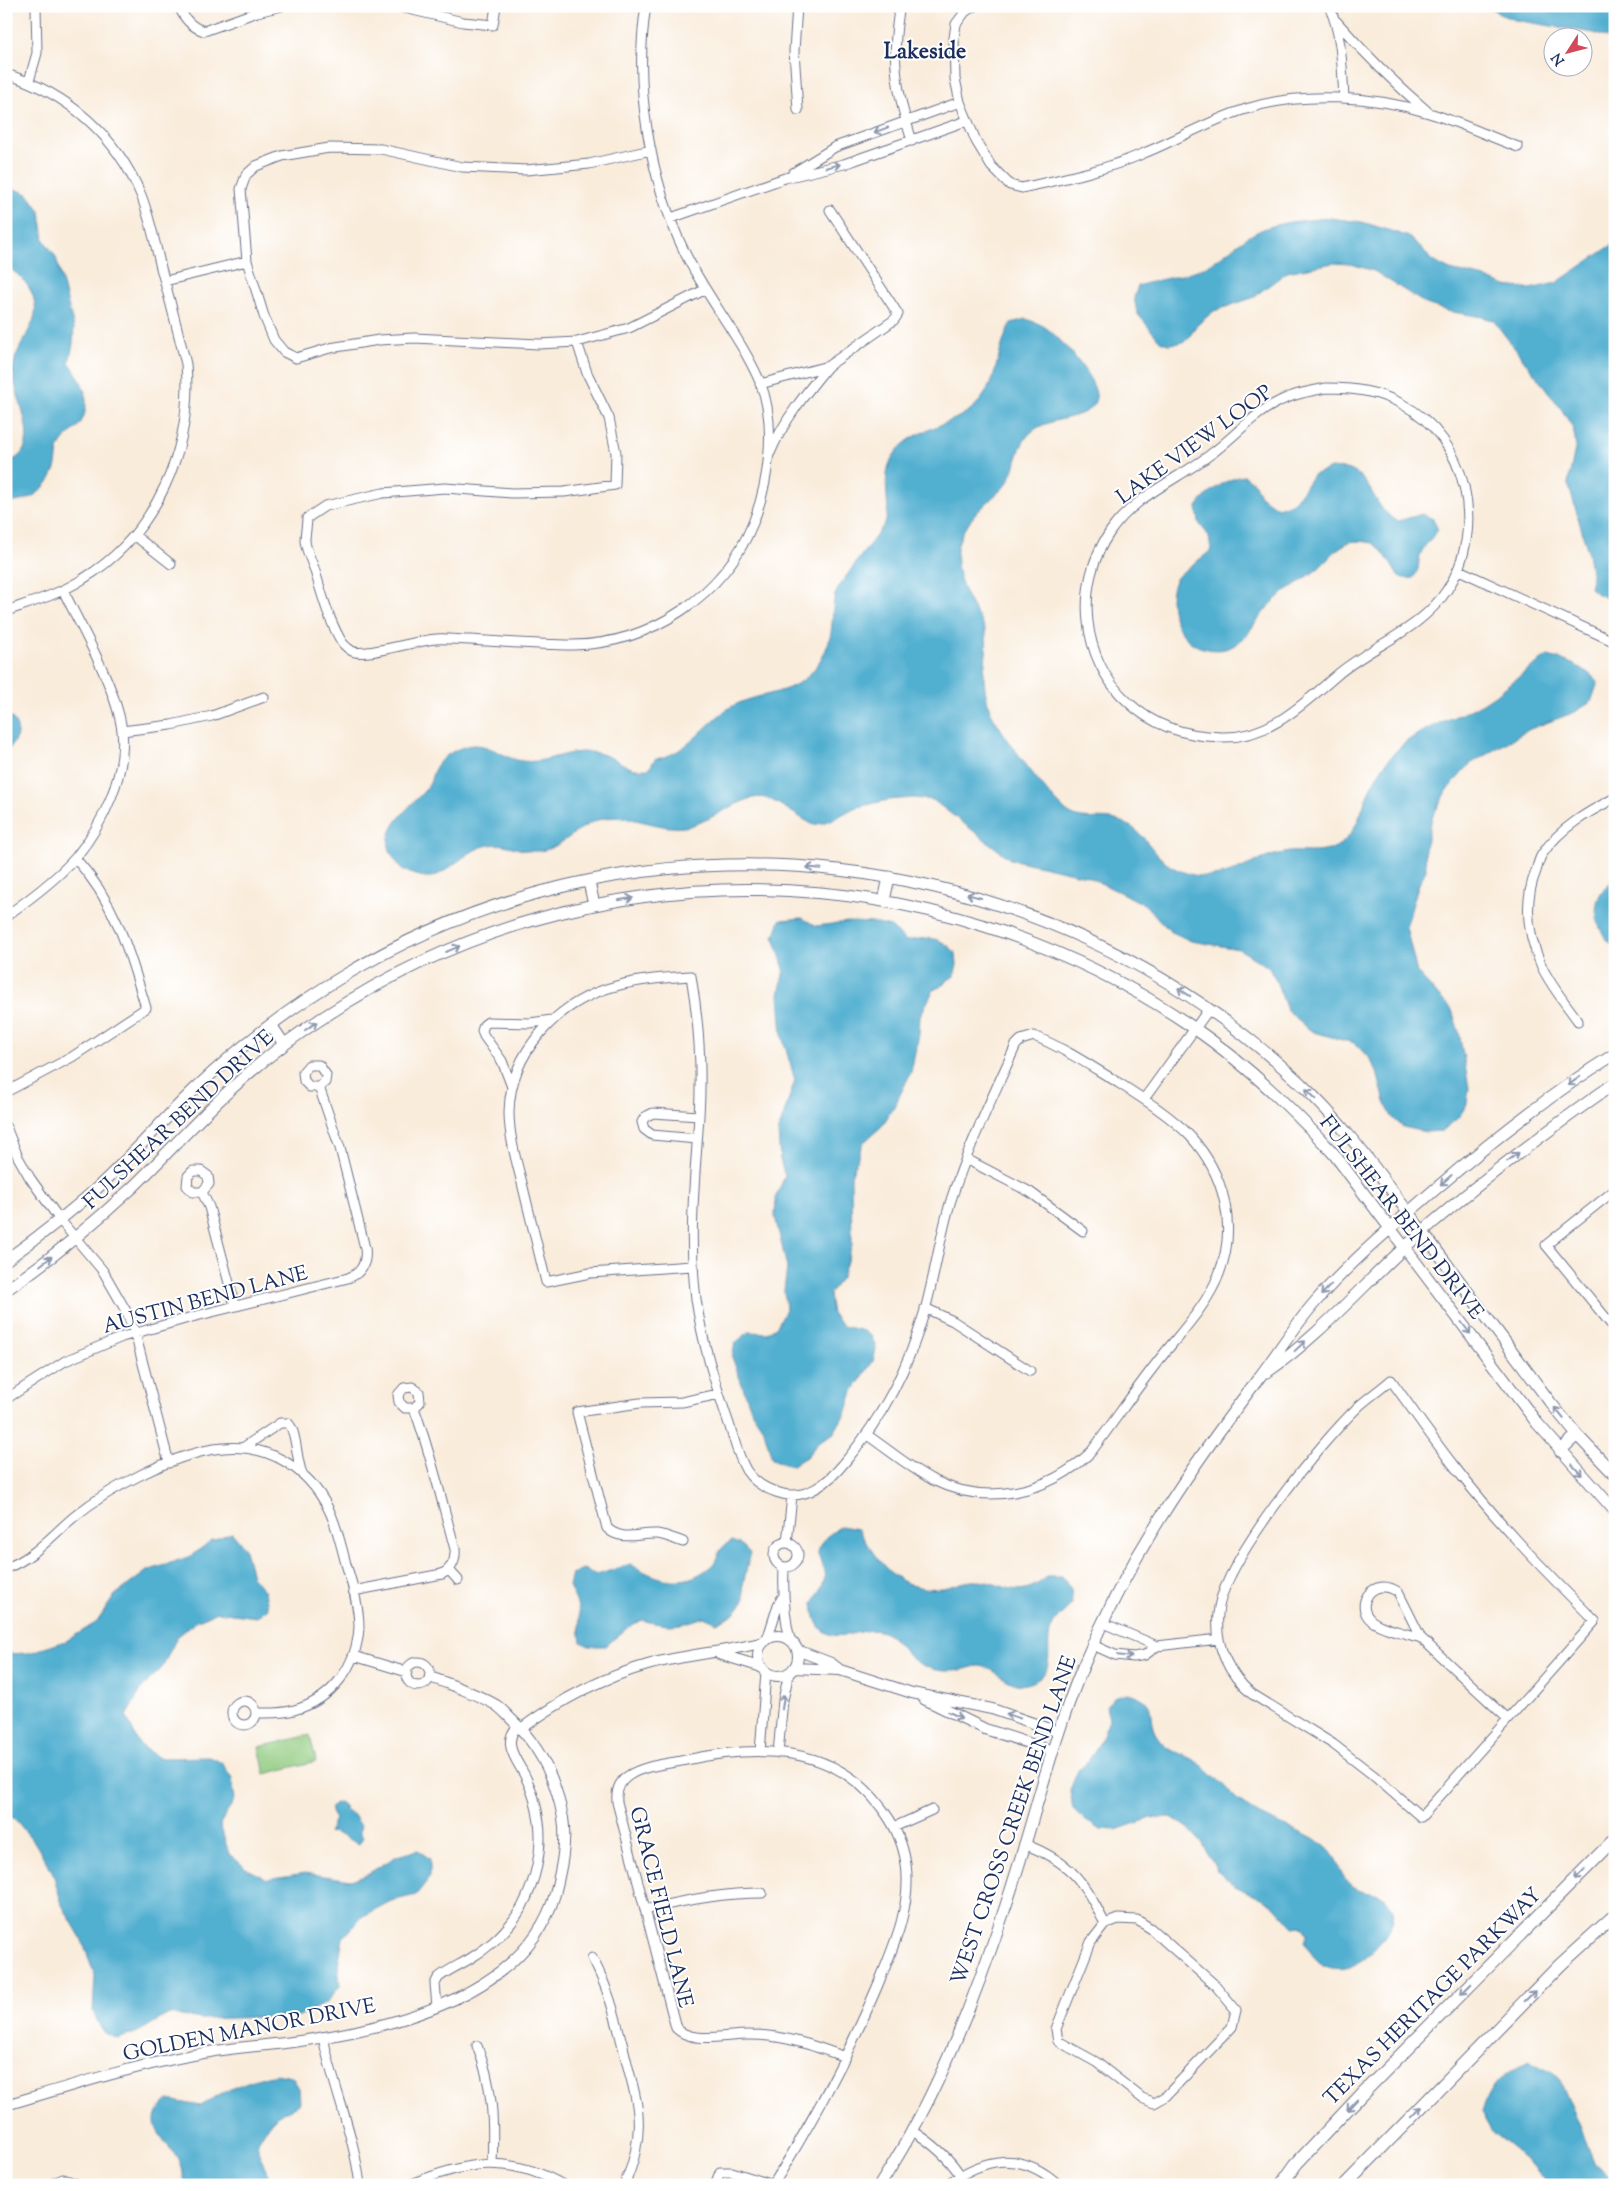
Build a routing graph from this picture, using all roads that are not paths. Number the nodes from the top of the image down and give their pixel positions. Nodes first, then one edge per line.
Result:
1 (36, 6) edge
2 (179, 6) edge
3 (282, 6) edge
4 (396, 6) edge
5 (496, 6) edge
6 (646, 6) edge
7 (797, 6) edge
8 (900, 6) edge
9 (974, 6) edge
10 (1330, 6) edge
11 (1336, 21) junction
12 (6, 74) edge
13 (29, 81) junction
14 (1344, 98) junction
15 (960, 102) junction
16 (798, 110) dead end
17 (1429, 112) junction
18 (905, 121) junction
19 (966, 121) junction
20 (912, 141) junction
21 (1518, 147) dead end
22 (651, 150) junction
23 (785, 178) junction
24 (830, 210) dead end
25 (671, 218) junction
26 (247, 261) junction
27 (165, 282) junction
28 (704, 290) junction
29 (577, 342) junction
30 (828, 366) junction
31 (760, 384) junction
32 (769, 455) junction
33 (134, 535) junction
34 (171, 564) dead end
35 (1459, 570) junction
36 (64, 590) junction
37 (6, 611) edge
38 (1615, 642) edge
39 (264, 697) dead end
40 (122, 731) junction
41 (1615, 798) edge
42 (75, 858) junction
43 (889, 877) junction
44 (589, 882) junction
45 (884, 901) junction
46 (594, 905) junction
47 (6, 916) edge
48 (1209, 1009) junction
49 (552, 1020) junction
50 (1578, 1021) dead end
51 (271, 1025) junction
52 (1194, 1028) junction
53 (284, 1044) junction
54 (1615, 1054) edge
55 (1615, 1083) edge
56 (319, 1087) dead end
57 (512, 1087) junction
58 (6, 1092) edge
59 (1144, 1099) junction
60 (699, 1116) junction
61 (6, 1127) edge
62 (697, 1139) junction
63 (966, 1159) junction
64 (1615, 1190) edge
65 (202, 1192) dead end
66 (1409, 1212) junction
67 (60, 1220) junction
68 (1391, 1228) junction
69 (1083, 1231) dead end
70 (1423, 1232) junction
71 (75, 1238) junction
72 (1406, 1247) junction
73 (6, 1260) edge
74 (692, 1266) junction
75 (6, 1290) edge
76 (235, 1306) junction
77 (925, 1308) junction
78 (1615, 1329) edge
79 (134, 1333) junction
80 (1030, 1371) dead end
81 (1261, 1375) junction
82 (719, 1394) junction
83 (6, 1399) edge
84 (414, 1408) dead end
85 (867, 1435) junction
86 (1577, 1435) junction
87 (244, 1447) junction
88 (1560, 1451) junction
89 (169, 1463) junction
90 (302, 1473) junction
91 (1615, 1475) edge
92 (792, 1496) junction
93 (1615, 1511) edge
94 (683, 1542) dead end
95 (787, 1543) junction
96 (784, 1567) junction
97 (6, 1568) edge
98 (449, 1570) junction
99 (458, 1580) dead end
100 (353, 1591) junction
101 (782, 1598) junction
102 (1103, 1623) junction
103 (1421, 1638) junction
104 (1219, 1639) junction
105 (790, 1640) junction
106 (765, 1641) junction
107 (1093, 1645) junction
108 (1157, 1646) junction
109 (797, 1650) junction
110 (716, 1653) junction
111 (354, 1656) junction
112 (764, 1669) junction
113 (840, 1670) junction
114 (792, 1671) junction
115 (406, 1672) junction
116 (430, 1677) junction
117 (912, 1693) junction
118 (256, 1713) dead end
119 (1508, 1719) junction
120 (521, 1729) junction
121 (1059, 1732) junction
122 (1052, 1751) junction
123 (760, 1752) junction
124 (778, 1753) junction
125 (932, 1810) dead end
126 (894, 1827) junction
127 (1615, 1839) edge
128 (1024, 1844) junction
129 (762, 1894) dead end
130 (644, 1910) junction
131 (1615, 1915) edge
132 (1105, 1924) junction
133 (592, 1958) dead end
134 (437, 2006) junction
135 (324, 2037) junction
136 (477, 2046) dead end
137 (845, 2057) junction
138 (6, 2104) edge
139 (913, 2131) junction
140 (492, 2164) junction
141 (960, 2175) junction
142 (6, 2180) edge
143 (79, 2184) edge
144 (8, 2185) edge
145 (49, 2185) edge
146 (360, 2185) edge
147 (409, 2185) edge
148 (563, 2185) edge
149 (624, 2185) edge
150 (716, 2185) edge
151 (773, 2185) edge
152 (880, 2185) edge
153 (946, 2185) edge
154 (1059, 2185) edge
155 (1281, 2185) edge
156 (1345, 2185) edge

1 - 13 street
2 - 3 street
4 - 5 street
6 - 22 street
7 - 16 street
8 - 18 street
9 - 15 street
10 - 11 street
11 - 14 street
11 - 17 street
12 - 13 street
13 - 27 street
14 - 17 street
14 - 19 street
15 - 18 street
15 - 19 street
17 - 21 street
18 - 20 street
18 -> 23 street
19 - 20 street
23 -> 20 street
22 - 25 street
22 - 26 street
23 - 25 street
24 - 30 street
25 - 28 street
26 - 27 street
26 - 29 street
27 - 33 street
28 - 29 street
28 - 31 street
29 - 32 street
30 - 31 street
30 - 32 street
31 - 32 street
33 - 34 street
33 - 36 street
35 - 35 street, LAKE VIEW LOOP
35 - 38 street
36 - 37 street
36 - 40 street
39 - 40 street
40 - 42 street
41 - 50 street
42 - 47 street
42 - 58 street
43 -> 44 main road, FULSHEAR BEND DRIVE
43 - 45 main road
48 -> 43 main road, FULSHEAR BEND DRIVE
44 - 46 main road
44 - 51 main road, FULSHEAR BEND DRIVE
46 -> 45 main road, FULSHEAR BEND DRIVE
45 - 52 main road, FULSHEAR BEND DRIVE
53 -> 46 main road, FULSHEAR BEND DRIVE
48 - 52 street
66 -> 48 main road, FULSHEAR BEND DRIVE
49 - 57 street
49 - 57 street
49 - 60 street
51 - 53 main road
51 - 67 main road, FULSHEAR BEND DRIVE
52 - 59 street
52 - 68 main road, FULSHEAR BEND DRIVE
53 - 71 main road, FULSHEAR BEND DRIVE
54 -> 66 main road, WEST CROSS CREEK BEND LANE
70 -> 55 main road, WEST CROSS CREEK BEND LANE
56 - 76 street, AUSTIN BEND LANE
57 - 74 street
59 - 63 street
59 - 85 street
60 - 62 street
60 - 62 street
61 - 67 street
62 - 74 street
63 - 69 street
63 - 77 street
64 - 78 street
65 - 76 street
66 - 68 main road, WEST CROSS CREEK BEND LANE
66 - 70 main road, FULSHEAR BEND DRIVE
67 - 71 street
67 - 73 main road, FULSHEAR BEND DRIVE
68 - 72 main road, FULSHEAR BEND DRIVE
68 -> 81 main road, WEST CROSS CREEK BEND LANE
70 - 72 main road, WEST CROSS CREEK BEND LANE
86 -> 70 main road, FULSHEAR BEND DRIVE
75 -> 71 main road, FULSHEAR BEND DRIVE
71 - 79 street
81 -> 72 main road, WEST CROSS CREEK BEND LANE
72 -> 88 main road, FULSHEAR BEND DRIVE
74 - 82 street
76 - 79 street, AUSTIN BEND LANE
77 - 80 street
77 - 85 street
79 - 83 street, AUSTIN BEND LANE
79 - 89 street
81 - 102 main road, WEST CROSS CREEK BEND LANE
82 - 92 street
82 - 94 street
84 - 98 street
85 - 92 street
86 - 88 main road
86 - 91 main road, FULSHEAR BEND DRIVE
87 - 89 street
87 - 90 street
87 - 90 street
88 -> 93 main road, FULSHEAR BEND DRIVE
89 - 97 street
90 - 100 street
92 - 95 street
95 - 96 street
95 - 96 street
96 - 101 street
98 - 99 street
98 - 100 street
100 - 111 street
101 - 105 street
101 - 106 street
102 - 107 main road, WEST CROSS CREEK BEND LANE
102 - 108 street
103 - 103 street
103 - 119 street
104 - 108 street
104 - 119 street
104 - 119 street
105 - 106 street
105 - 109 street
106 - 110 street
106 - 112 street
107 -> 108 street
107 - 121 main road, WEST CROSS CREEK BEND LANE
109 - 113 street
109 - 114 street
110 - 112 street
110 - 120 street
111 - 115 street
111 - 118 street
112 - 114 street
112 - 123 street
113 - 114 street
113 - 117 street
124 -> 114 street
115 - 116 street
115 - 116 street, GOLDEN MANOR DRIVE
116 - 120 street, GOLDEN MANOR DRIVE
121 -> 117 street
117 -> 122 street
120 - 134 street
120 - 134 street, GOLDEN MANOR DRIVE
121 - 122 main road, WEST CROSS CREEK BEND LANE
122 - 128 main road, WEST CROSS CREEK BEND LANE
123 - 124 street
123 - 130 street, GRACE FIELD LANE
124 - 126 street
125 - 126 street
126 - 137 street
127 -> 155 main road, TEXAS HERITAGE PARKWAY
128 - 132 street
128 - 139 main road, WEST CROSS CREEK BEND LANE
129 - 130 street
130 - 137 street, GRACE FIELD LANE
156 -> 131 main road
132 - 132 street
133 - 149 street
134 - 135 street, GOLDEN MANOR DRIVE
135 - 138 street, GOLDEN MANOR DRIVE
135 - 146 street
136 - 140 street
137 - 151 street
139 - 141 street
139 - 152 main road, WEST CROSS CREEK BEND LANE
140 - 147 street
140 - 148 street
141 - 153 street
141 - 154 street
142 - 144 street
143 - 145 street
150 - 151 street

